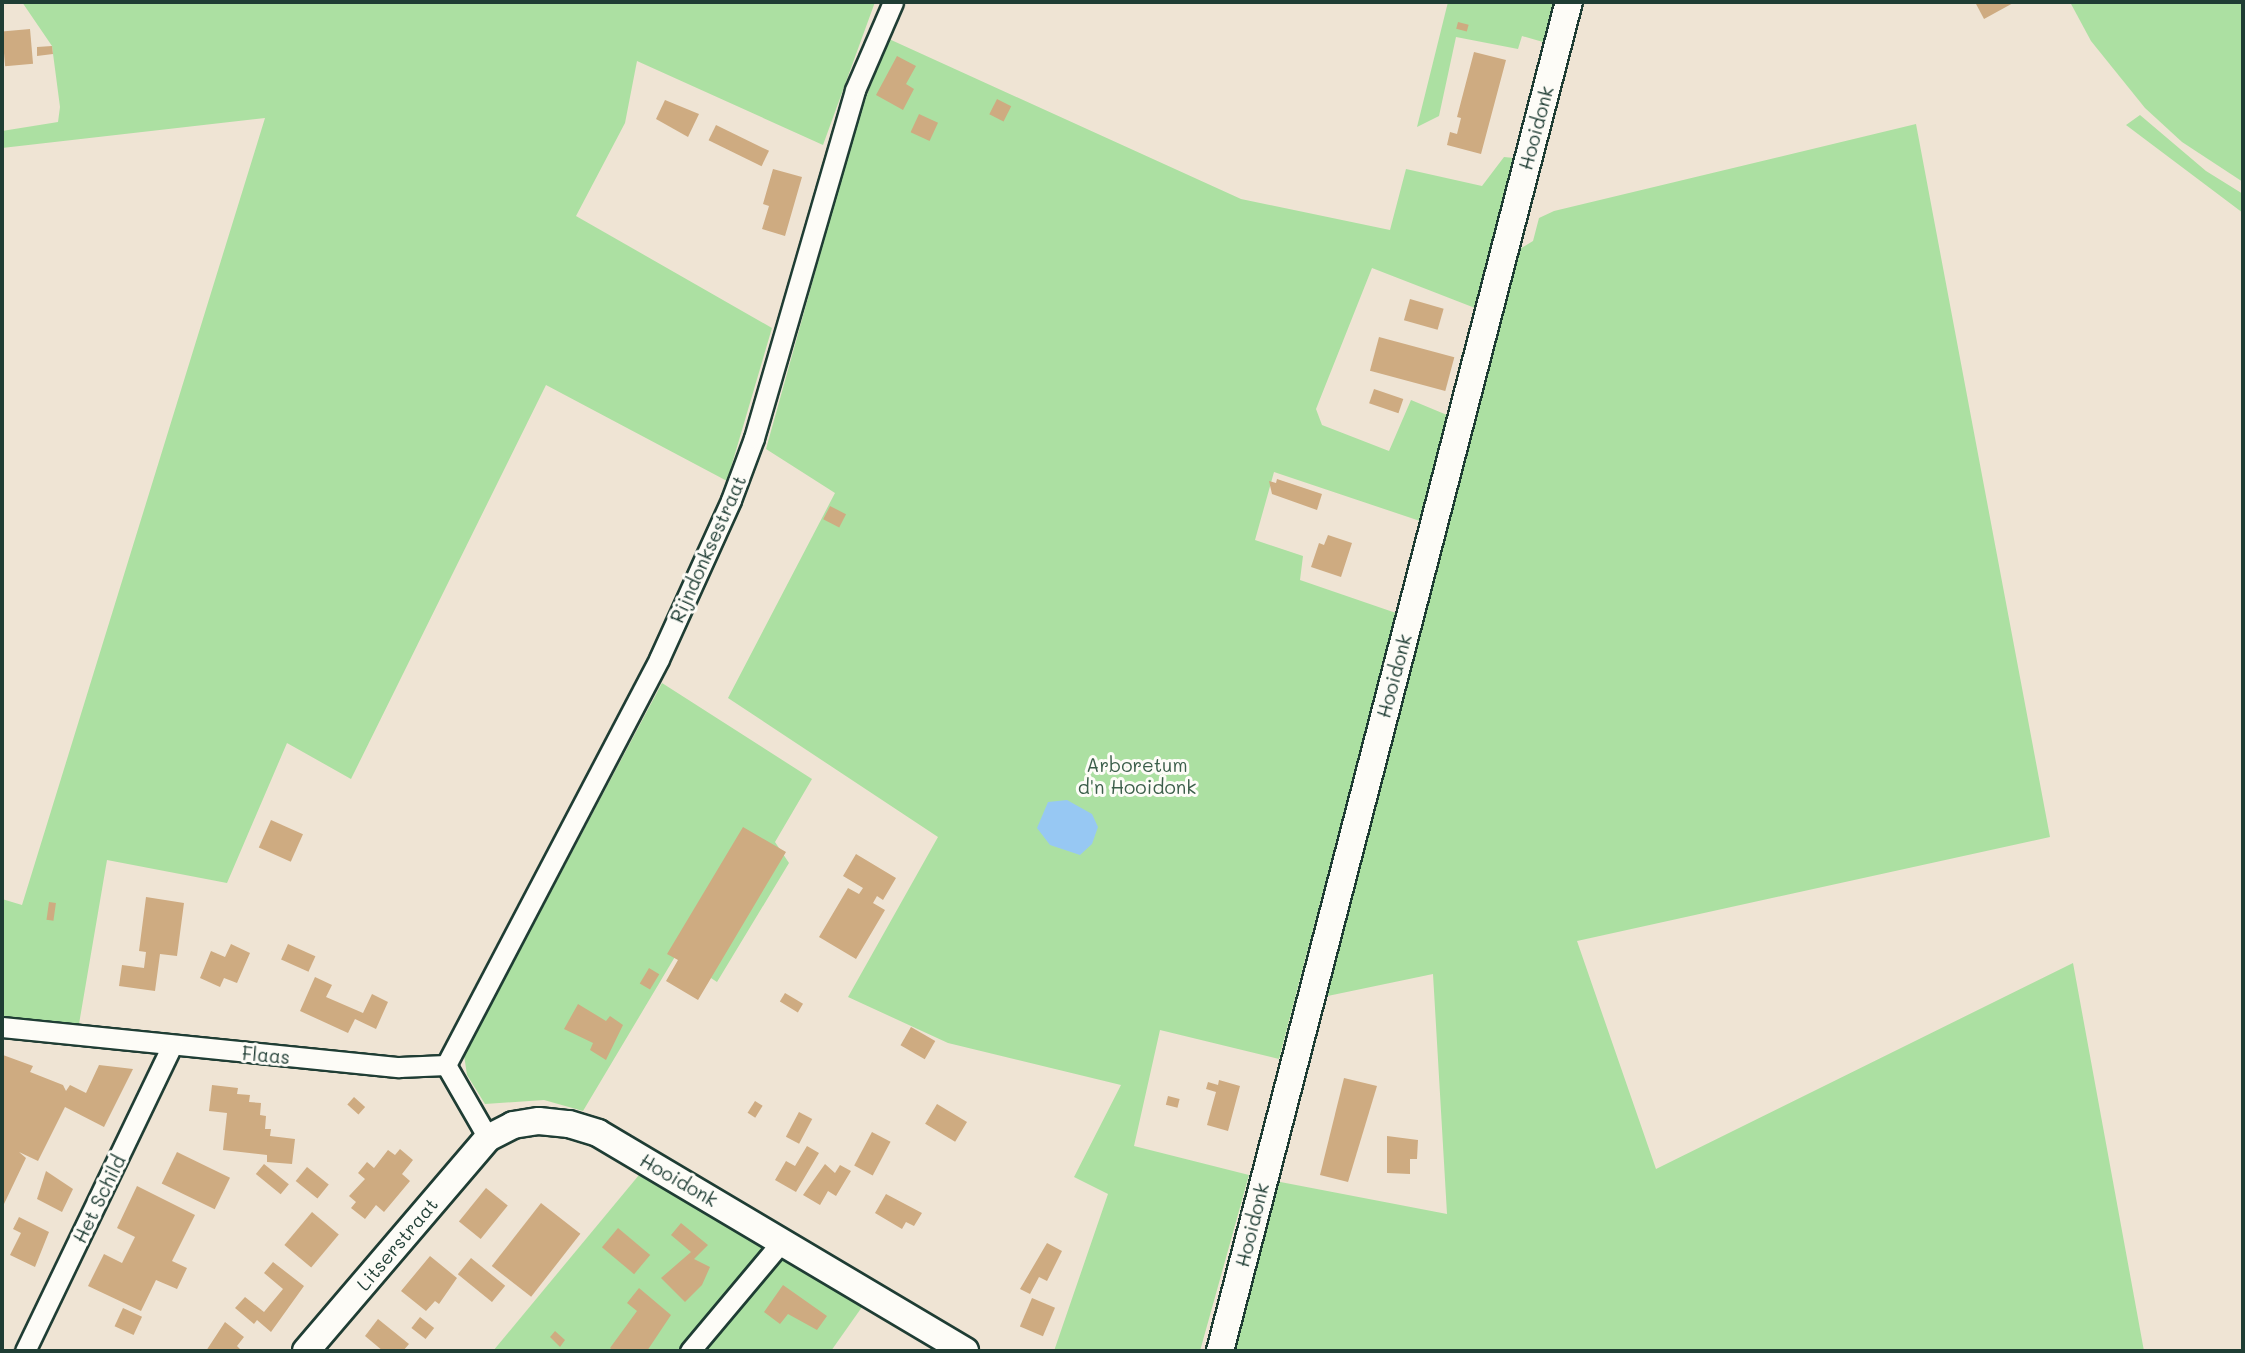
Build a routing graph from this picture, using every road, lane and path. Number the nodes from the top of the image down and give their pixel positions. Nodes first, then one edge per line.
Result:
1 (893, 2) edge
2 (1569, 2) edge
3 (2, 1027) edge
4 (172, 1046) junction
5 (446, 1065) junction
6 (488, 1138) junction
7 (783, 1240) junction
8 (25, 1351) edge
9 (306, 1351) edge
10 (690, 1351) edge
11 (965, 1351) edge
12 (1220, 1351) edge

1 - 5 street, Rijndonksestraat
2 - 12 street, Hooidonk
3 - 4 street, Flaas
4 - 5 street, Flaas
4 - 8 street, Het Schild
5 - 6 street
6 - 7 street, Hooidonk
6 - 9 street, Litserstraat
7 - 10 street
7 - 11 street, Hooidonk

